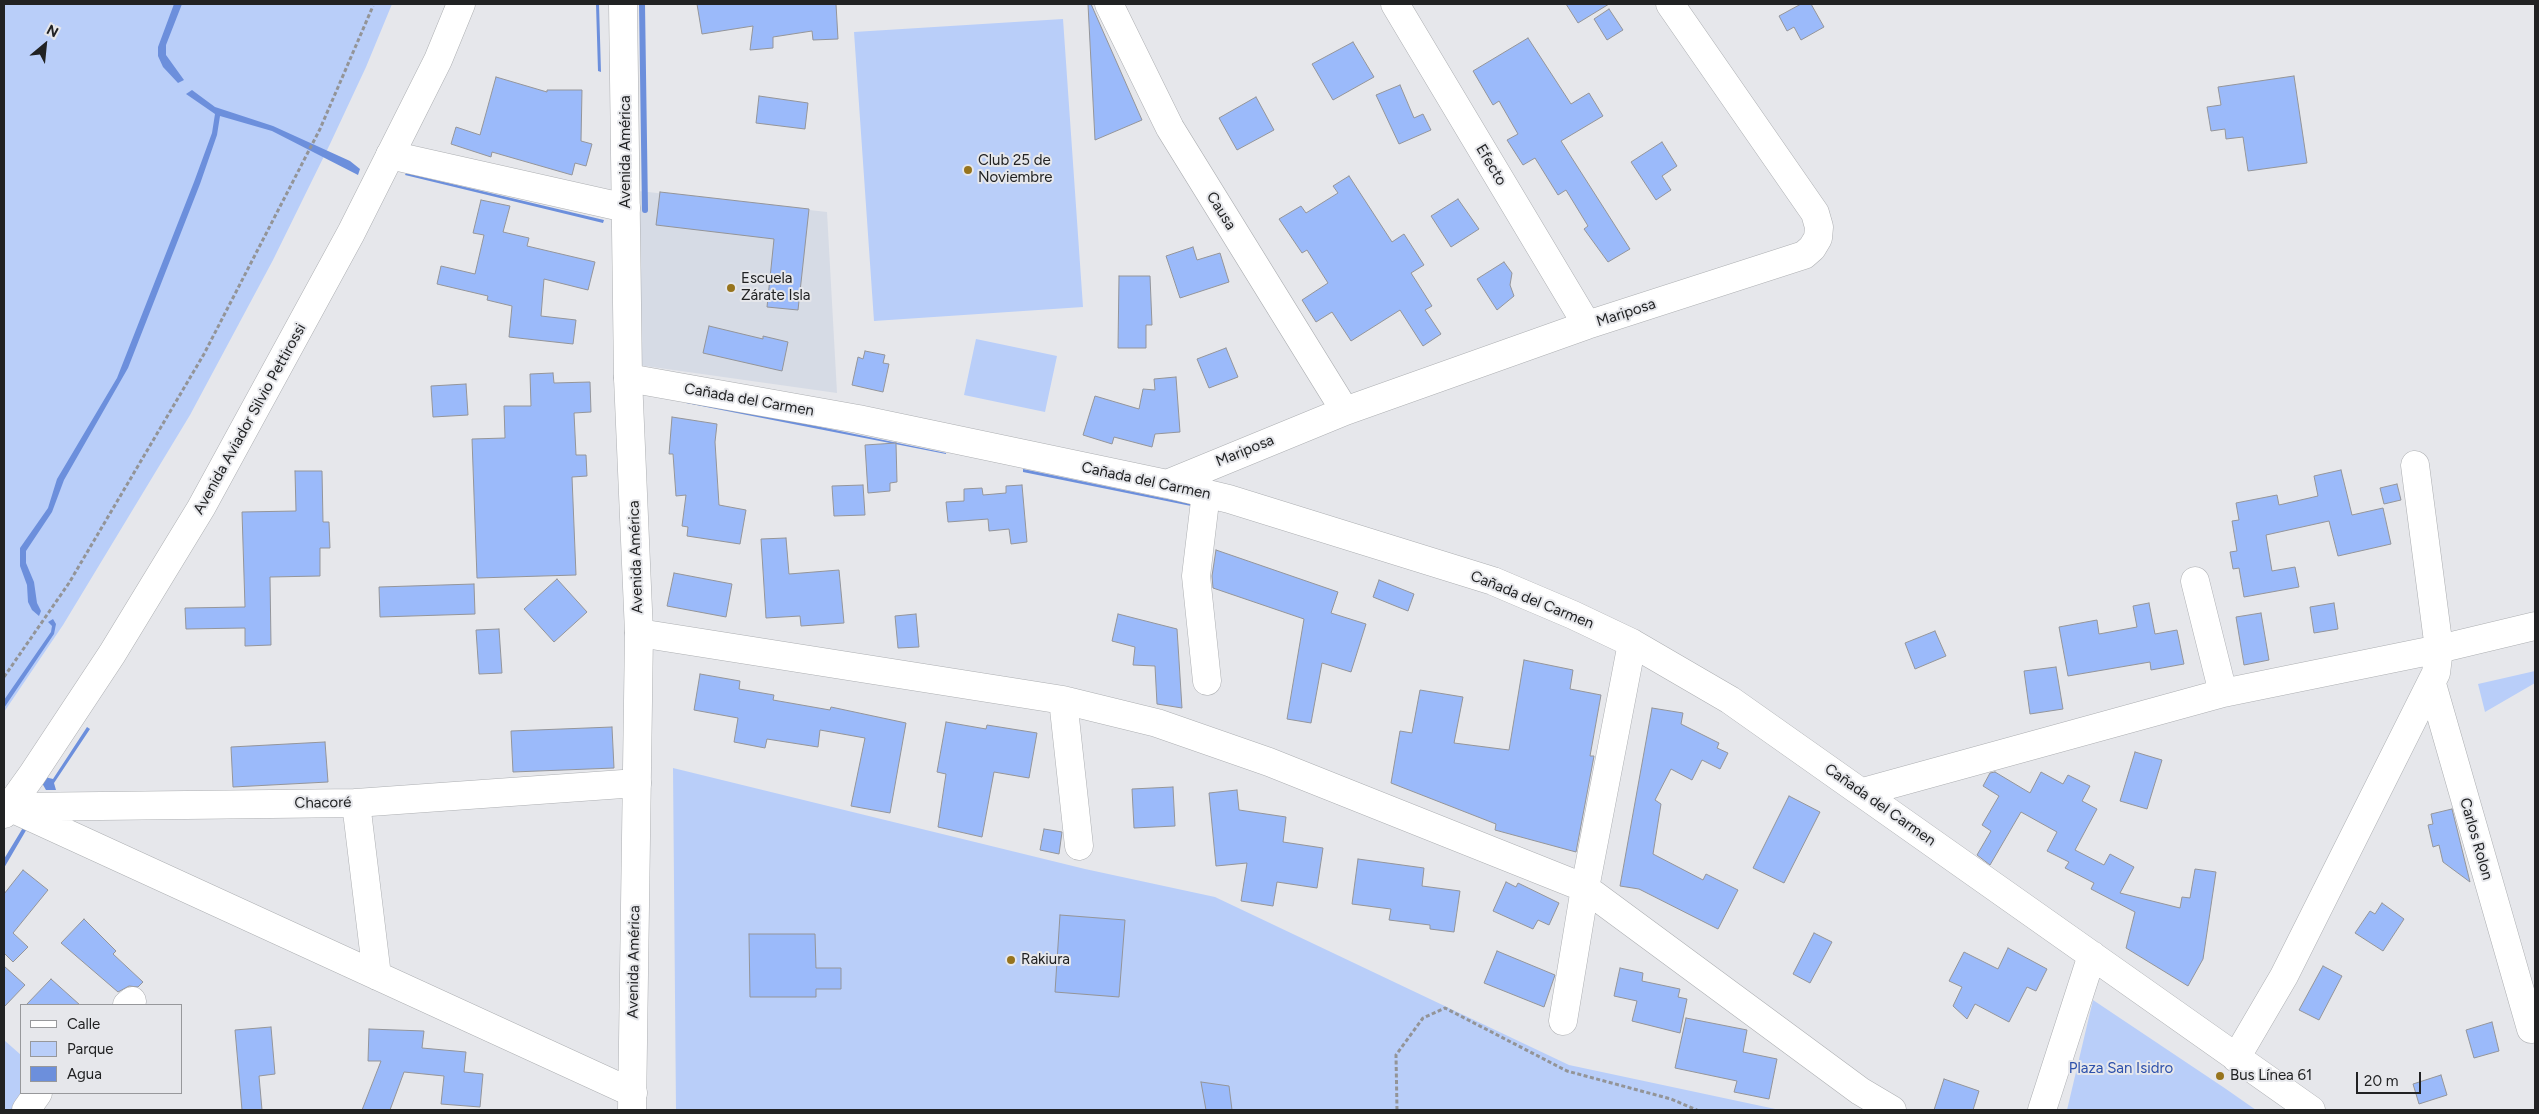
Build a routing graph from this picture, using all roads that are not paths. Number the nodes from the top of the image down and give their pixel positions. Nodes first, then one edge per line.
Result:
1 (461, 4) edge
2 (623, 4) edge
3 (1109, 4) edge
4 (1395, 4) edge
5 (1670, 4) edge
6 (390, 155) junction
7 (626, 208) junction
8 (1587, 325) junction
9 (628, 378) junction
10 (1345, 411) junction
11 (2415, 465) dead end
12 (1167, 484) junction
13 (1206, 493) junction
14 (2195, 581) dead end
15 (2535, 626) edge
16 (639, 633) junction
17 (1632, 643) junction
18 (2439, 649) junction
19 (1207, 681) dead end
20 (2432, 684) junction
21 (2223, 693) junction
22 (1063, 700) junction
23 (637, 782) junction
24 (1863, 792) junction
25 (356, 803) junction
26 (6, 810) edge
27 (1079, 846) dead end
28 (1585, 888) junction
29 (2092, 955) junction
30 (377, 976) junction
31 (1564, 1021) dead end
32 (2531, 1029) dead end
33 (2236, 1058) junction
34 (37, 1094) edge
35 (632, 1102) edge
36 (26, 1110) edge
37 (1892, 1110) edge
38 (2042, 1110) edge
39 (2311, 1110) edge

1 - 6 street, Avenida Aviador Silvio Pettirossi
2 - 7 street, Avenida América
3 - 10 street, Causa
4 - 8 street, Efecto
5 - 8 street, Mariposa
6 - 7 street
6 - 26 street, Avenida Aviador Silvio Pettirossi
7 - 9 street, Avenida América
8 - 10 street, Mariposa
9 - 12 street, Cañada del Carmen
9 - 16 street, Avenida América
10 - 12 street, Mariposa
11 - 18 street
12 - 13 street, Cañada del Carmen
13 - 17 street, Cañada del Carmen
13 - 19 street
14 - 21 street
15 - 18 street
16 - 22 street
16 - 23 street, Avenida América
17 - 24 street, Cañada del Carmen
17 - 28 street
18 - 20 street
18 - 21 street
20 - 32 street, Carlos Rolon
20 - 33 street
21 - 24 street
22 - 27 street
22 - 28 street
23 - 25 street, Chacoré
23 - 35 street, Avenida América
24 - 29 street, Cañada del Carmen
25 - 26 street, Chacoré
25 - 30 street
26 - 30 street
28 - 31 street
28 - 37 street
29 - 33 street, Cañada del Carmen
29 - 38 street
30 - 35 street
33 - 39 street, Cañada del Carmen
34 - 36 street

